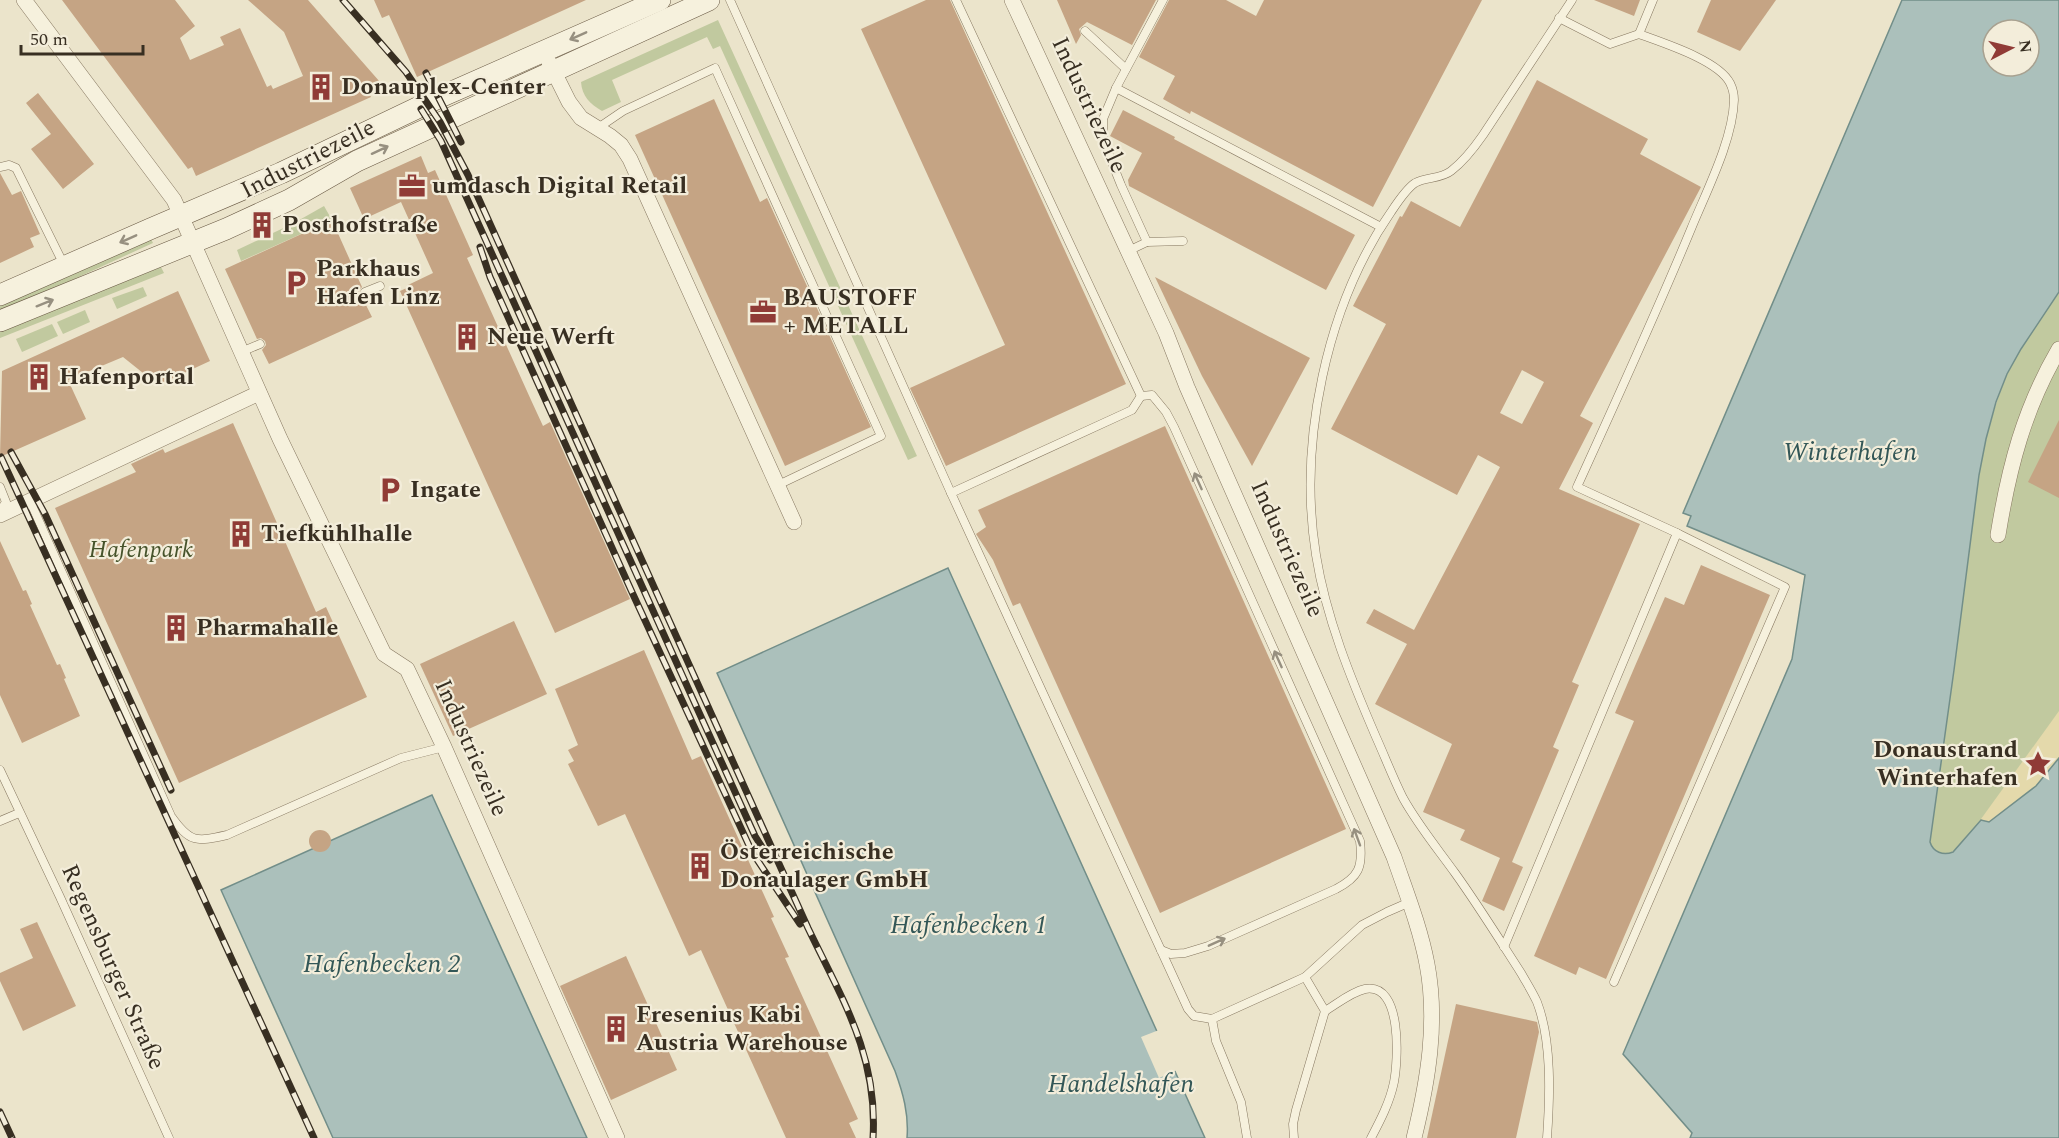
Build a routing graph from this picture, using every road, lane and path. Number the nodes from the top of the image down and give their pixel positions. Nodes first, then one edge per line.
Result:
1 (24, 0) edge
2 (709, 0) edge
3 (730, 0) edge
4 (1012, 0) edge
5 (1163, 0) edge
6 (1572, 0) edge
7 (1653, 0) edge
8 (959, 2) edge
9 (660, 5) edge
10 (1559, 18) junction
11 (1085, 31) dead end
12 (1639, 34) junction
13 (544, 51) junction
14 (1126, 69) junction
15 (553, 71) junction
16 (1116, 88) junction
17 (596, 129) junction
18 (0, 167) edge
19 (181, 216) junction
20 (1381, 227) junction
21 (1183, 241) dead end
22 (1147, 242) junction
23 (192, 243) junction
24 (1128, 251) junction
25 (65, 267) junction
26 (380, 286) dead end
27 (365, 292) dead end
28 (0, 295) edge
29 (0, 321) edge
30 (260, 344) dead end
31 (2059, 349) edge
32 (241, 352) junction
33 (259, 393) junction
34 (1141, 396) junction
35 (778, 485) junction
36 (0, 486) edge
37 (951, 493) junction
38 (30, 501) junction
39 (0, 513) edge
40 (794, 522) dead end
41 (1677, 533) junction
42 (1998, 535) dead end
43 (444, 747) junction
44 (0, 770) edge
45 (19, 813) junction
46 (0, 821) edge
47 (1410, 902) junction
48 (1504, 947) junction
49 (1161, 950) junction
50 (1305, 977) junction
51 (1614, 982) dead end
52 (1325, 1011) junction
53 (1212, 1019) junction
54 (169, 1138) edge
55 (617, 1138) edge
56 (1247, 1138) edge
57 (1294, 1138) edge
58 (1371, 1138) edge
59 (1414, 1138) edge
60 (1547, 1138) edge

1 - 19 street, Industriezeile
2 - 9 main road, Industriezeile
3 - 37 lane
4 - 24 street, Industriezeile
5 - 14 lane
6 - 10 lane
7 - 12 lane
8 - 34 lane
9 -> 13 main road, Industriezeile
9 - 15 main road, Industriezeile
10 - 12 lane
10 - 20 lane
11 - 14 lane
12 - 41 lane
13 - 15 street
13 - 19 main road, Industriezeile
14 - 16 lane
15 - 17 street
23 -> 15 main road, Industriezeile
16 - 20 lane
16 - 22 lane
17 - 35 street
17 - 35 lane
18 - 25 lane
19 - 23 street, Industriezeile
19 -> 25 main road, Industriezeile
20 - 48 lane
21 - 22 lane
22 - 24 lane
29 -> 23 main road, Industriezeile
23 - 32 street, Industriezeile
24 - 47 street, Industriezeile
25 - 28 main road, Industriezeile
26 - 27 lane
30 - 32 lane
31 - 42 street
32 - 33 street, Industriezeile
33 - 38 street
33 - 43 street, Industriezeile
34 - 37 lane
49 -> 34 lane
35 - 40 street
36 - 39 lane
37 - 49 lane
38 - 39 street
38 - 43 lane
41 - 48 lane
41 - 51 lane
43 - 55 street, Industriezeile
44 - 45 lane, Regensburger Straße
45 - 46 lane
45 - 54 lane, Regensburger Straße
47 - 50 lane
47 - 59 street, Industriezeile
48 - 60 lane
49 - 53 lane
50 - 52 lane
50 - 53 lane
52 - 57 lane
52 - 58 lane
53 - 56 lane

